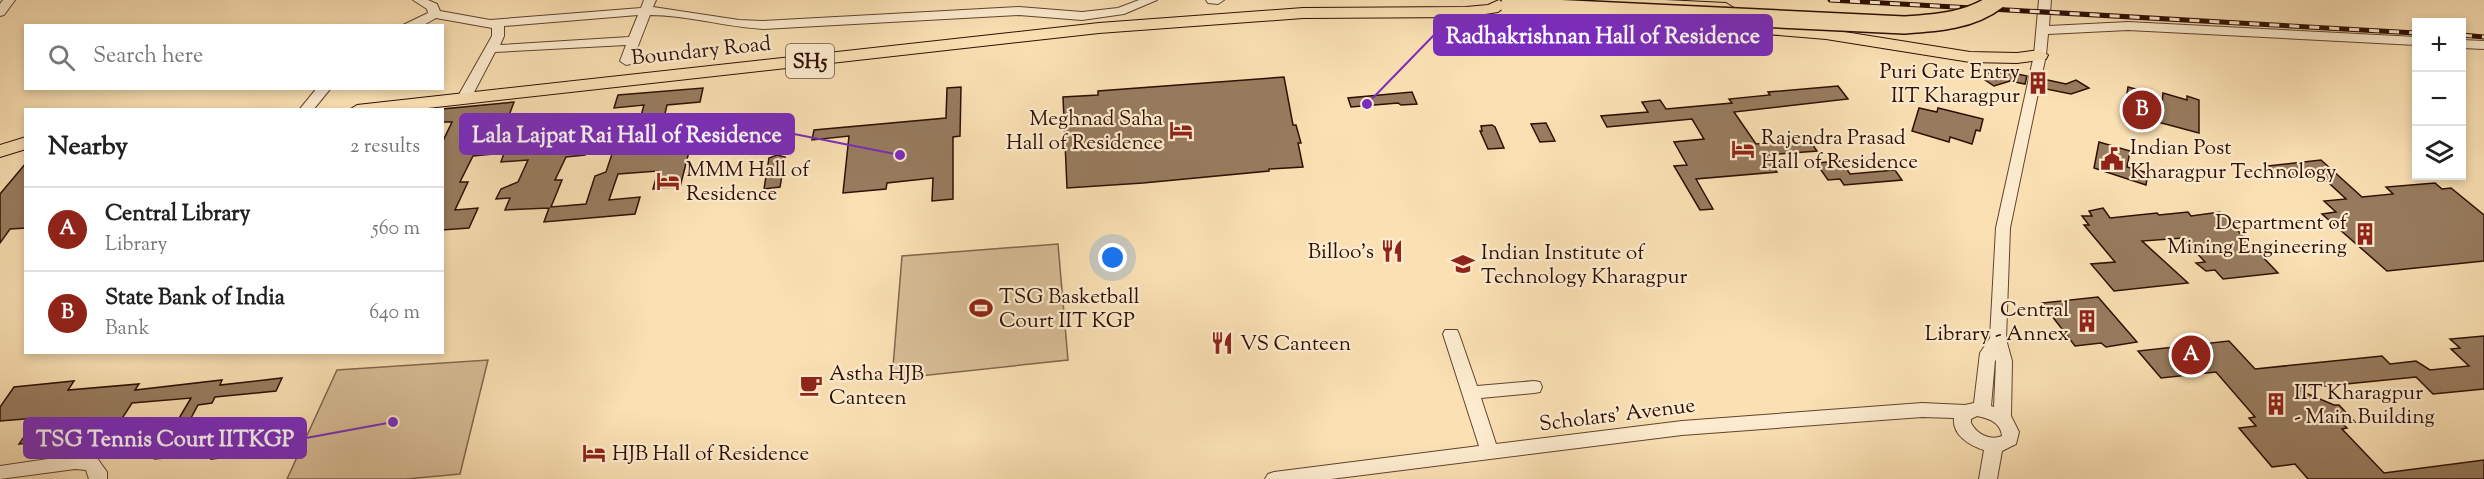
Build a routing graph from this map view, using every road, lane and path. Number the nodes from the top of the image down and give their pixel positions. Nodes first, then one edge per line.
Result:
1 (9, 0) edge
2 (419, 0) edge
3 (1151, 0) edge
4 (1212, 0) edge
5 (1218, 0) edge
6 (1362, 0) edge
7 (1576, 0) edge
8 (1998, 0) edge
9 (2045, 0) edge
10 (1498, 4) edge
11 (647, 5) edge
12 (1404, 7) edge
13 (0, 12) edge
14 (1466, 12) junction
15 (434, 14) junction
16 (1263, 15) junction
17 (492, 22) junction
18 (414, 24) edge
19 (2043, 30) junction
20 (633, 41) junction
21 (2412, 41) edge
22 (2466, 44) edge
23 (2484, 45) edge
24 (1921, 48) junction
25 (489, 49) junction
26 (2040, 55) junction
27 (626, 61) dead end
28 (323, 90) edge
29 (464, 98) junction
30 (307, 108) edge
31 (375, 108) edge
32 (24, 144) edge
33 (0, 151) edge
34 (1451, 334) dead end
35 (1998, 339) junction
36 (1534, 387) dead end
37 (1471, 393) junction
38 (1974, 411) junction
39 (2002, 419) junction
40 (1994, 445) junction
41 (1490, 452) junction
42 (0, 473) edge
43 (98, 479) edge
44 (1274, 479) edge
45 (1988, 479) edge

1 - 13 street
2 - 15 street
3 - 11 street
4 - 5 street
6 - 16 main road, Boundary Road / SH5
7 - 24 main road
8 - 10 main road, SH5, bridge
9 - 19 street
10 - 14 main road, SH5
11 - 17 street
11 - 20 street
12 - 14 main road, Boundary Road / SH5
12 - 16 main road, Boundary Road / SH5
14 - 24 main road
15 - 17 street
15 - 18 street
16 - 29 main road, Boundary Road / SH5
17 - 25 street
19 - 21 street
19 - 26 street
20 - 25 street
20 - 27 street
22 - 23 street
24 - 26 main road
25 - 29 street
26 - 35 street
28 - 30 street
29 - 31 main road, Boundary Road / SH5
32 - 33 main road
34 - 37 street
35 - 38 street
35 - 39 street
36 - 37 street
37 - 41 street
38 - 39 street
38 - 40 street
38 - 41 street, Scholars' Avenue
39 - 40 street
40 - 45 street
41 - 44 street, Scholars' Avenue
42 - 43 street

